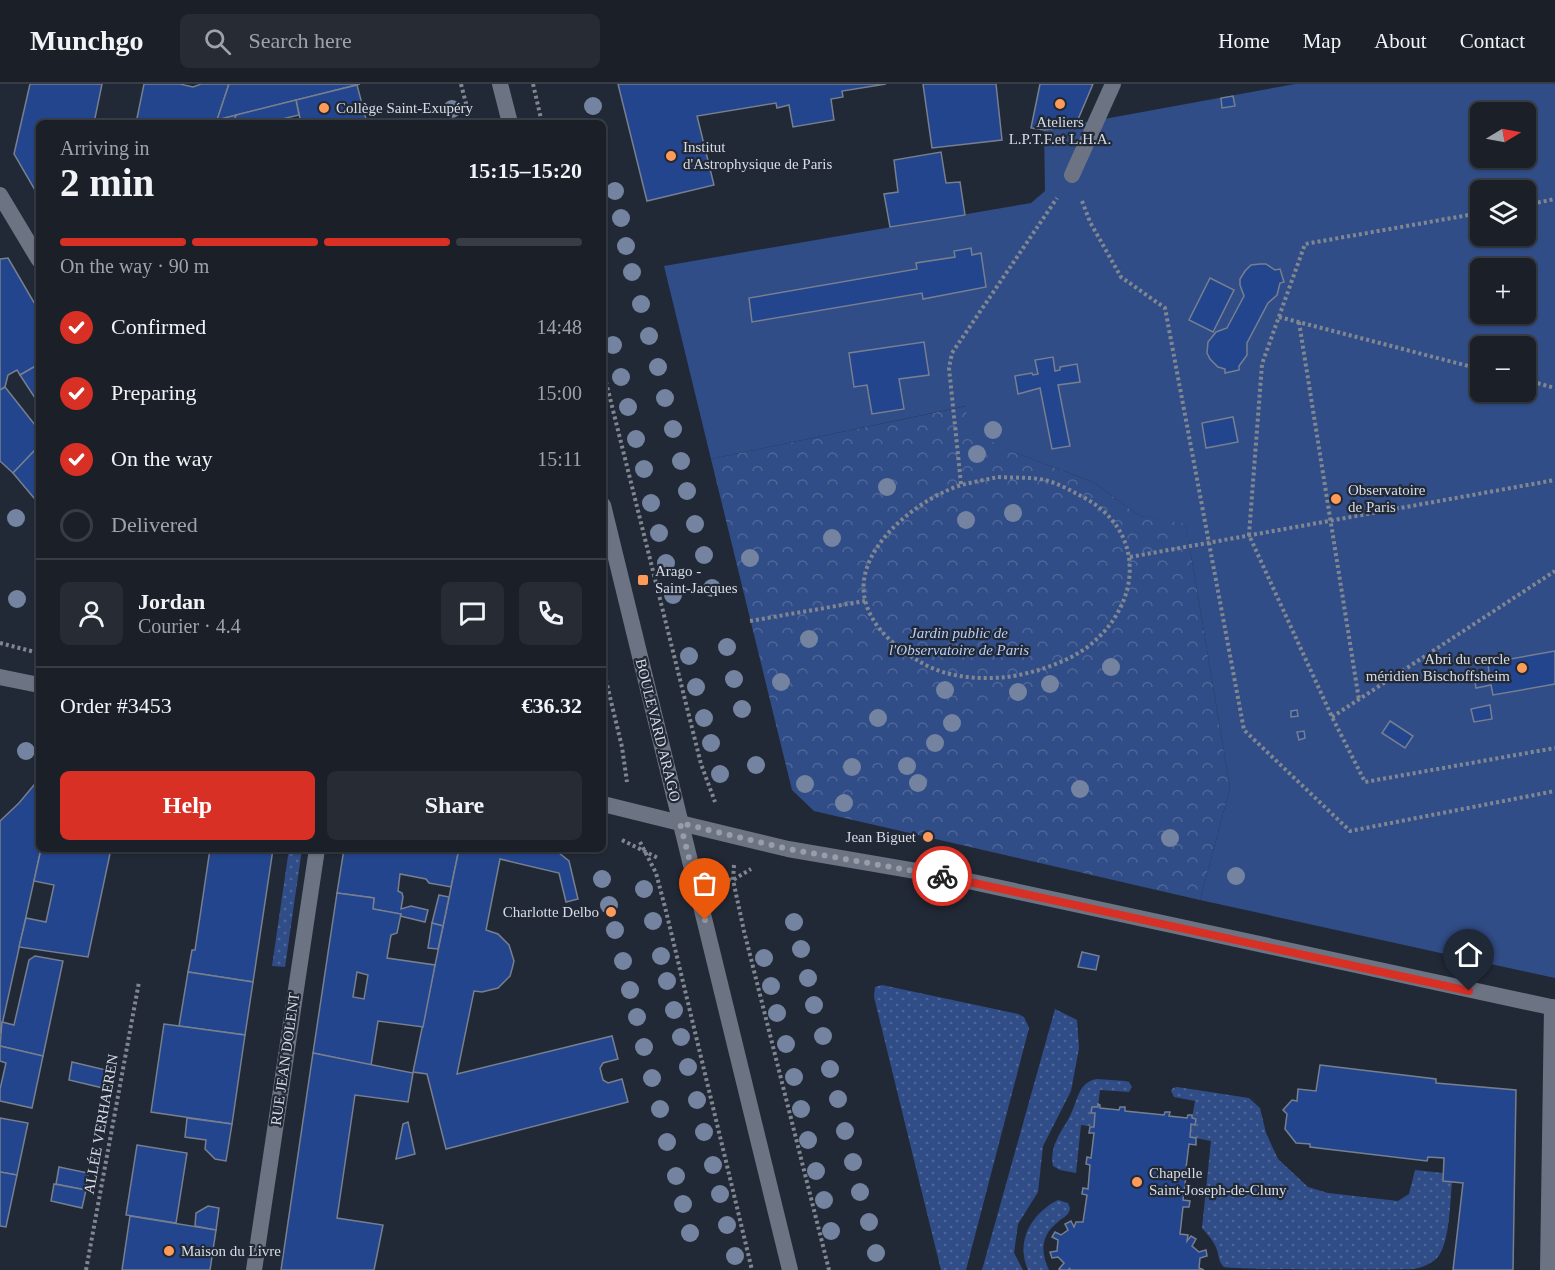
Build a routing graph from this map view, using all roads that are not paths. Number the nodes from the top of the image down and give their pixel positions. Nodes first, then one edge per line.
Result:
1 (500, 84) edge
2 (1113, 84) edge
3 (509, 120) edge
4 (1072, 175) road end
5 (0, 195) edge
6 (36, 255) edge
7 (606, 517) edge
8 (0, 677) edge
9 (36, 684) edge
10 (606, 805) edge
11 (680, 823) junction
12 (317, 852) edge
13 (1553, 1008) edge
14 (1551, 1246) edge
15 (254, 1270) edge
16 (790, 1270) edge
17 (1548, 1270) edge

1 - 3 street
2 - 4 street
5 - 6 street
7 - 11 street, BOULEVARD ARAGO
8 - 9 street
10 - 11 street
11 - 13 street
11 - 16 street, BOULEVARD ARAGO
12 - 15 street, RUE JEAN DOLENT
13 - 14 street
14 - 17 street

